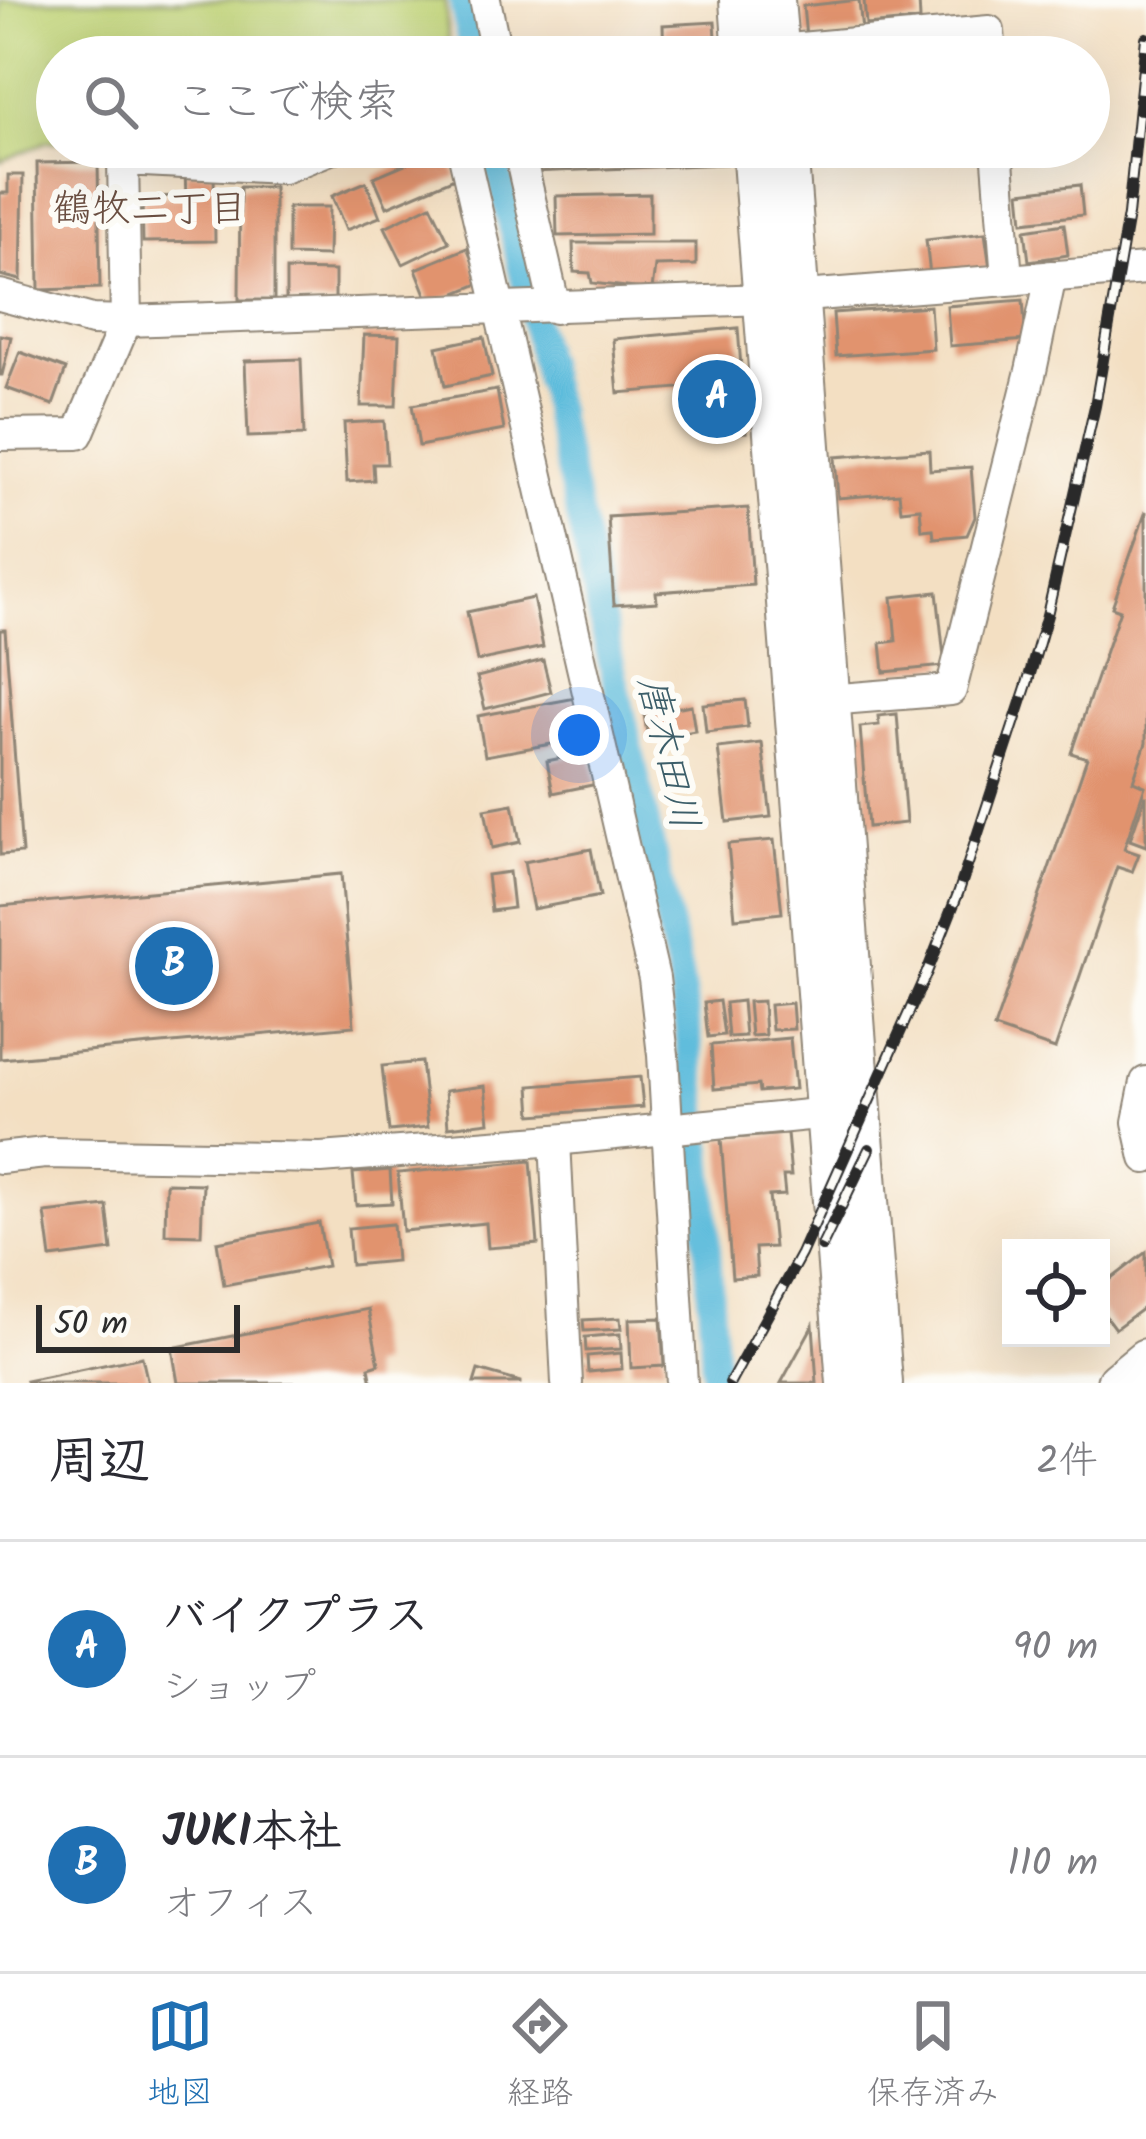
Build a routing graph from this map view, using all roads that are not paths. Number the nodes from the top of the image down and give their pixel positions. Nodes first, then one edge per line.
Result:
1 (485, 0) edge
2 (741, 0) edge
3 (773, 0) edge
4 (493, 36) edge
5 (758, 36) edge
6 (769, 36) edge
7 (943, 36) edge
8 (989, 36) edge
9 (123, 168) edge
10 (468, 168) edge
11 (522, 168) edge
12 (757, 168) edge
13 (785, 168) edge
14 (998, 168) edge
15 (1146, 269) edge
16 (1051, 276) junction
17 (1006, 279) junction
18 (0, 295) edge
19 (782, 298) junction
20 (550, 309) junction
21 (505, 310) junction
22 (126, 321) junction
23 (0, 435) edge
24 (828, 700) junction
25 (1146, 1082) edge
26 (829, 1113) junction
27 (686, 1126) junction
28 (555, 1140) junction
29 (0, 1158) edge
30 (1146, 1158) edge
31 (1146, 1360) edge
32 (567, 1383) edge
33 (682, 1383) edge
34 (848, 1383) edge
35 (881, 1383) edge
36 (1118, 1383) edge

1 - 4 street
2 - 5 main road
3 - 6 main road
7 - 8 street
9 - 22 street
10 - 21 street
11 - 20 street
12 - 19 main road
13 - 19 main road
14 - 17 street
15 - 16 street
16 - 17 street
16 - 24 street
17 - 19 street
18 - 22 street
19 - 20 street
19 - 24 main road
19 - 26 main road
20 - 21 street
21 - 22 street
21 - 27 street
22 - 23 street
24 - 35 main road
25 - 30 street
26 - 27 street
26 - 34 main road
27 - 28 street
27 - 33 street
28 - 29 street
28 - 32 street
31 - 36 main road

